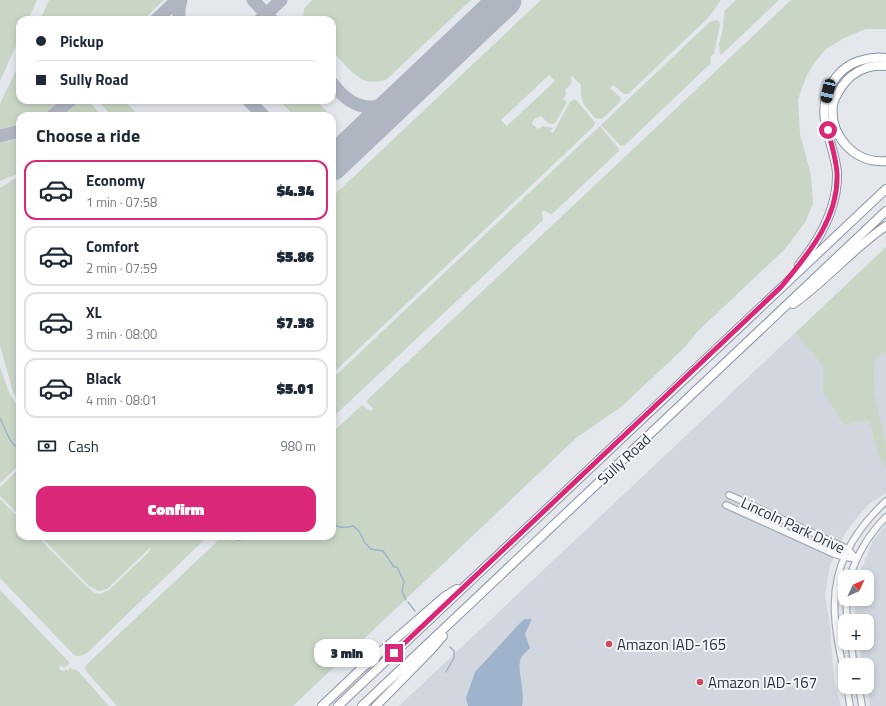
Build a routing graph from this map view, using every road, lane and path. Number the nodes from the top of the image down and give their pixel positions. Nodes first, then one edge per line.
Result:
1 (886, 58) edge
2 (886, 66) edge
3 (886, 161) edge
4 (886, 189) edge
5 (886, 211) edge
6 (886, 226) edge
7 (781, 287) junction
8 (771, 320) junction
9 (729, 495) dead end
10 (886, 501) edge
11 (726, 505) dead end
12 (886, 517) edge
13 (848, 549) junction
14 (844, 557) junction
15 (856, 559) junction
16 (852, 570) edge
17 (473, 578) junction
18 (464, 610) junction
19 (842, 658) edge
20 (848, 694) edge
21 (859, 694) edge
22 (322, 706) edge
23 (338, 706) edge
24 (362, 706) edge
25 (376, 706) edge
26 (850, 706) edge
27 (862, 706) edge

1 - 7 highway
2 - 3 highway
4 - 7 highway, Sully Road
5 - 8 highway, Sully Road
6 - 8 highway
7 - 17 highway, Sully Road
8 - 18 highway, Sully Road
9 - 13 street, Lincoln Park Drive
10 - 13 street
11 - 14 street, Lincoln Park Drive
12 - 15 street
13 - 14 street
13 - 15 street, Lincoln Park Drive
14 - 15 street, Lincoln Park Drive
14 - 19 street
15 - 16 street
17 - 22 highway
17 - 23 highway, Sully Road
18 - 24 highway, Sully Road
18 - 25 highway
20 - 26 street
21 - 27 street

